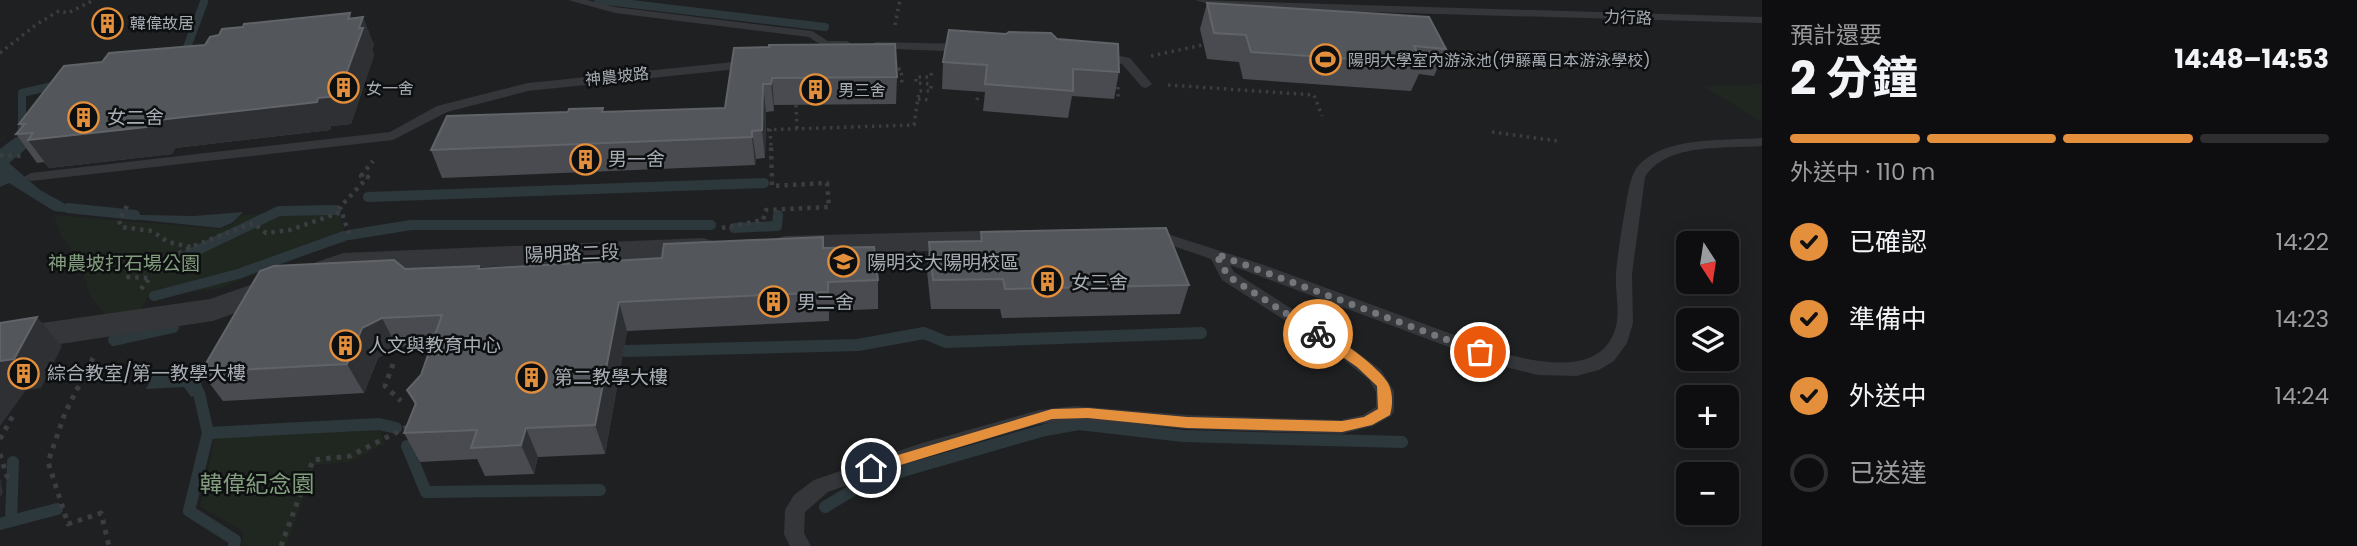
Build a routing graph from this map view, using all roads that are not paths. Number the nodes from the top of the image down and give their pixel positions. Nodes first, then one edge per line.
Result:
1 (573, 0) edge
2 (1200, 0) edge
3 (1265, 0) edge
4 (1236, 5) junction
5 (1762, 20) edge
6 (825, 44) junction
7 (976, 48) edge
8 (811, 53) edge
9 (1082, 54) edge
10 (761, 63) edge
11 (1146, 84) road end
12 (1762, 142) edge
13 (31, 177) dead end
14 (1141, 235) edge
15 (1046, 238) edge
16 (1216, 254) junction
17 (0, 341) edge
18 (801, 546) edge

1 - 6 lane
2 - 4 lane, 力行路
3 - 4 lane
4 - 5 lane, 力行路
6 - 7 lane
6 - 8 lane
9 - 11 lane
10 - 13 lane, 神農坡路
12 - 16 lane
14 - 16 lane
15 - 17 street, 陽明路二段
16 - 18 lane

